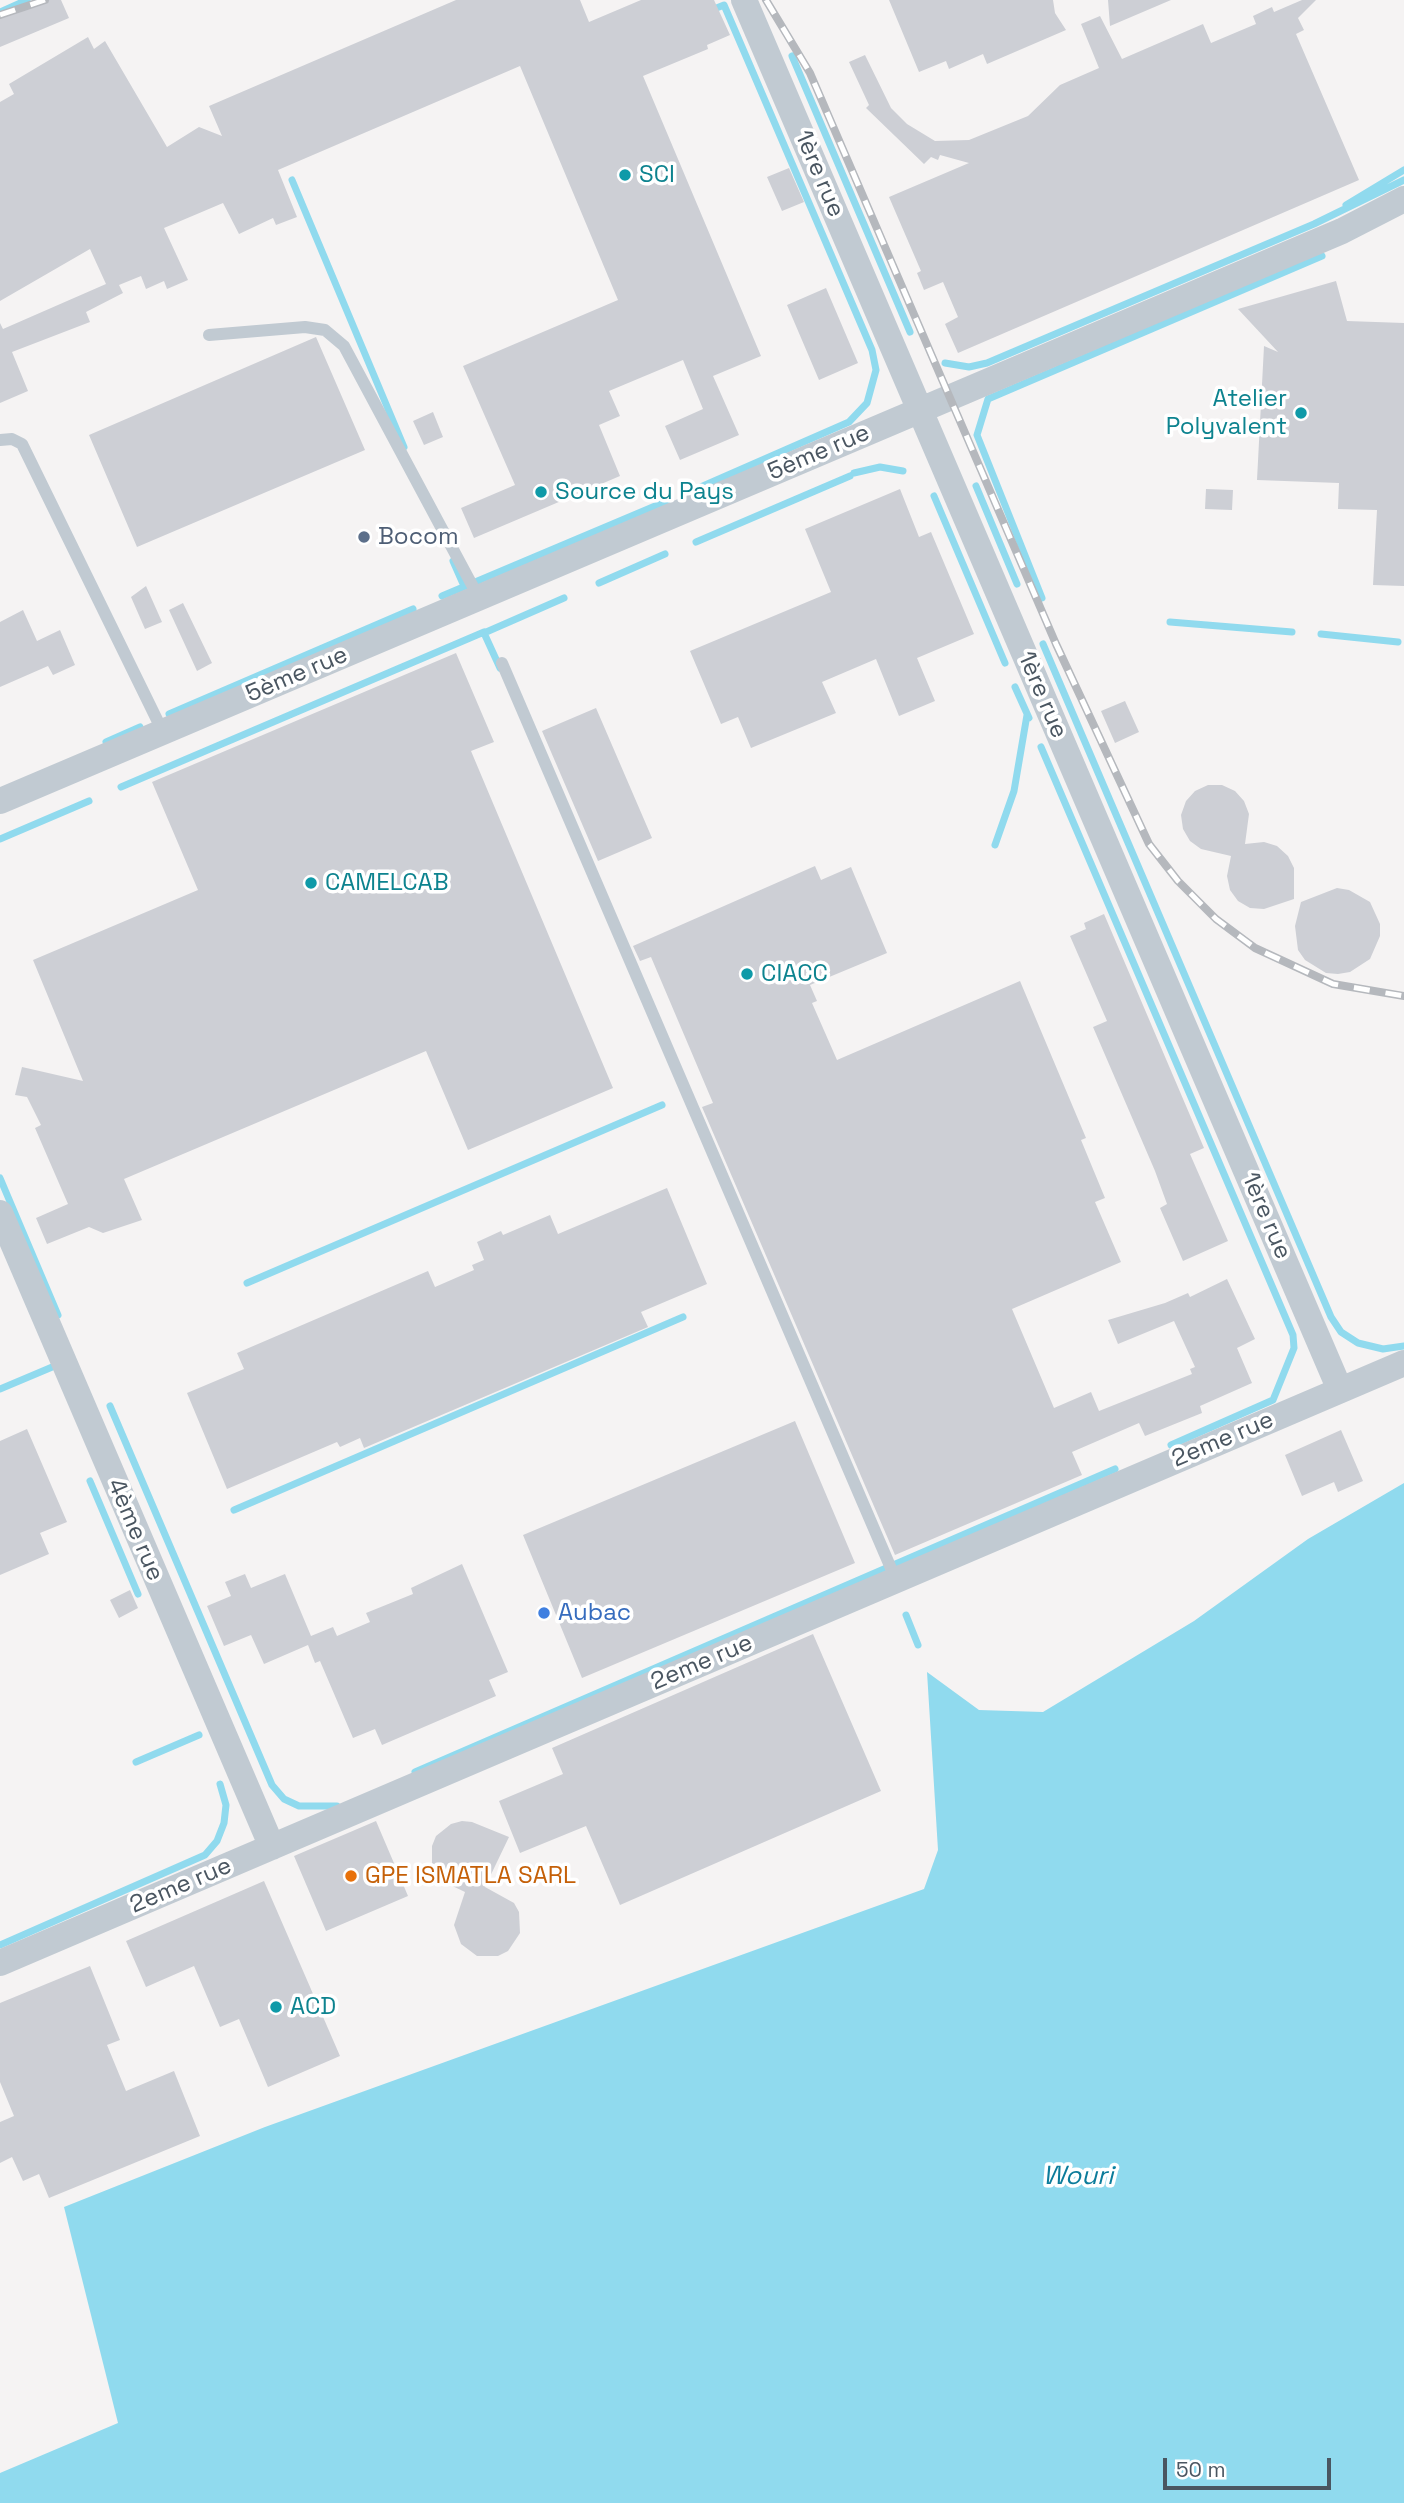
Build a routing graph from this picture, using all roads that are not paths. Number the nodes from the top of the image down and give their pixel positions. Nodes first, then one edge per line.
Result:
1 (744, 0) edge
2 (1404, 200) edge
3 (209, 335) dead end
4 (920, 410) junction
5 (0, 440) edge
6 (479, 598) junction
7 (502, 663) dead end
8 (163, 732) junction
9 (0, 801) edge
10 (0, 1213) edge
11 (1404, 1363) edge
12 (1340, 1390) junction
13 (896, 1580) junction
14 (272, 1847) junction
15 (0, 1963) edge

1 - 4 street, 1ère rue
2 - 4 street, 5ème rue
3 - 6 lane
4 - 6 street, 5ème rue
4 - 12 street, 1ère rue
5 - 8 lane
6 - 8 street, 5ème rue
7 - 13 lane
8 - 9 street, 5ème rue
10 - 14 street, 4ème rue
11 - 12 street, 2eme rue
12 - 13 street, 2eme rue
13 - 14 street, 2eme rue
14 - 15 street, 2eme rue

